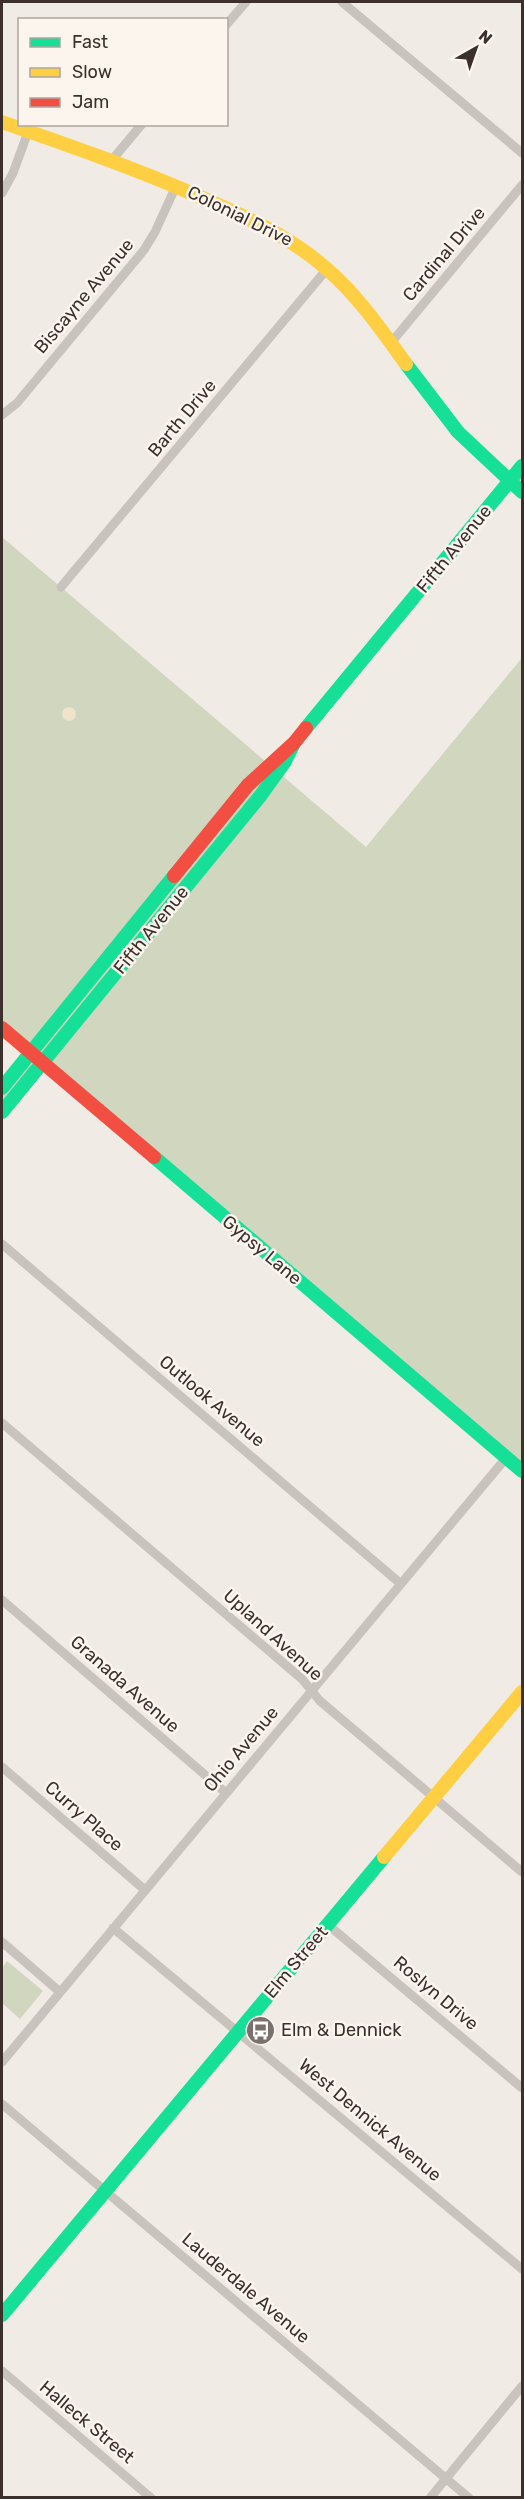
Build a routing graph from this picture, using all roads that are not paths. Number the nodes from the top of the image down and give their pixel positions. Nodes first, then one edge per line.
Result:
1 (246, 2) edge
2 (342, 2) edge
3 (228, 23) edge
4 (2, 123) edge
5 (140, 126) edge
6 (28, 132) junction
7 (522, 153) edge
8 (112, 160) junction
9 (522, 185) edge
10 (176, 186) junction
11 (2, 193) edge
12 (327, 269) junction
13 (390, 344) junction
14 (2, 415) edge
15 (522, 466) edge
16 (509, 481) junction
17 (522, 492) edge
18 (61, 587) dead end
19 (294, 743) junction
20 (2, 1028) edge
21 (29, 1052) junction
22 (42, 1062) junction
23 (2, 1088) edge
24 (2, 1112) edge
25 (2, 1244) edge
26 (2, 1423) edge
27 (506, 1458) junction
28 (522, 1471) edge
29 (401, 1584) junction
30 (2, 1600) edge
31 (312, 1691) junction
32 (520, 1700) edge
33 (2, 1767) edge
34 (226, 1793) junction
35 (434, 1798) junction
36 (522, 1872) edge
37 (145, 1890) junction
38 (327, 1924) junction
39 (113, 1928) junction
40 (2, 1942) edge
41 (60, 1992) junction
42 (238, 2032) junction
43 (2, 2062) edge
44 (522, 2088) edge
45 (2, 2104) edge
46 (105, 2191) junction
47 (522, 2269) edge
48 (2, 2315) edge
49 (2, 2371) edge
50 (522, 2386) edge
51 (446, 2478) junction
52 (152, 2498) edge
53 (430, 2498) edge
54 (469, 2498) edge

1 - 3 street
2 - 7 street
4 - 6 street, Colonial Drive
5 - 8 street
6 - 8 street, Colonial Drive
6 - 11 street
8 - 10 street, Colonial Drive
9 - 13 street, Cardinal Drive
10 - 12 street, Colonial Drive
10 - 14 street, Biscayne Avenue
12 - 13 street, Colonial Drive
12 - 18 street, Barth Drive
13 - 16 street, Colonial Drive
15 - 16 street, Fifth Avenue
16 - 17 street, Colonial Drive
16 - 19 street, Fifth Avenue
19 - 21 street, Fifth Avenue
19 - 22 street, Fifth Avenue
20 - 21 street, Gypsy Lane
21 - 22 street, Gypsy Lane
21 - 23 street, Fifth Avenue
22 - 24 street, Fifth Avenue
22 - 27 street, Gypsy Lane
25 - 29 street, Outlook Avenue
26 - 31 street, Upland Avenue
27 - 28 street, Gypsy Lane
27 - 29 street, Ohio Avenue
29 - 31 street, Ohio Avenue
30 - 34 street, Granada Avenue
31 - 34 street, Ohio Avenue
31 - 35 street, Upland Avenue
32 - 35 street, Elm Street
33 - 37 street, Curry Place
34 - 37 street, Ohio Avenue
35 - 36 street, Upland Avenue
35 - 38 street, Elm Street
37 - 39 street, Ohio Avenue
38 - 42 street, Elm Street
38 - 44 street, Roslyn Drive
39 - 41 street, Ohio Avenue
39 - 42 street, West Dennick Avenue
40 - 41 street
41 - 43 street, Ohio Avenue
42 - 46 street, Elm Street
42 - 47 street, West Dennick Avenue
45 - 46 street, Lauderdale Avenue
46 - 48 street, Elm Street
46 - 51 street, Lauderdale Avenue
49 - 52 street, Halleck Street
50 - 51 street
51 - 53 street
51 - 54 street, Lauderdale Avenue

